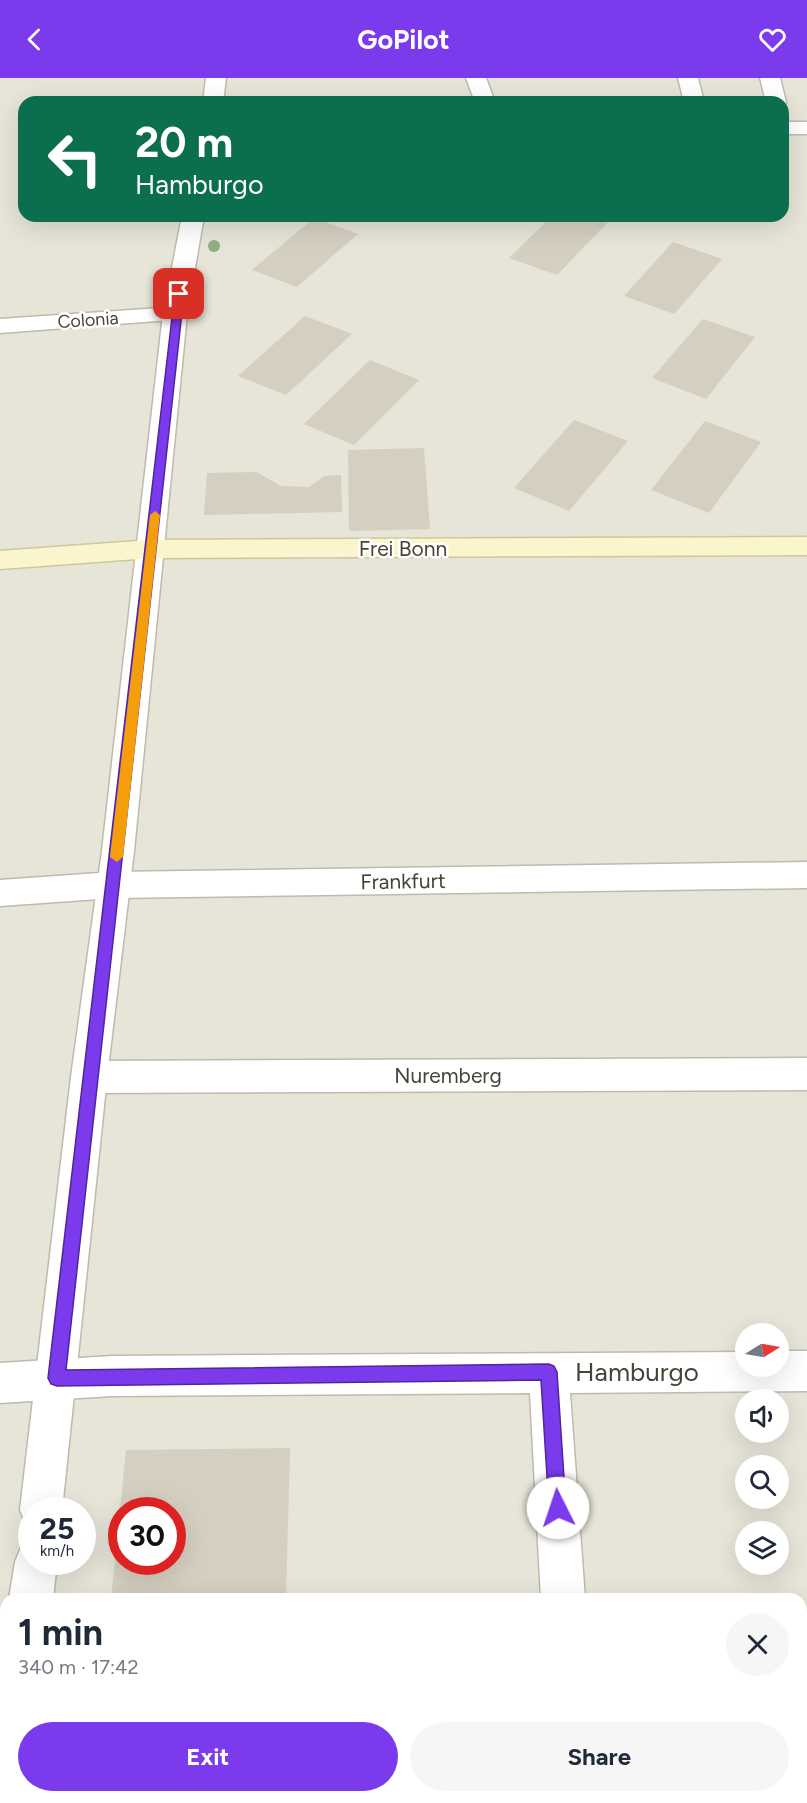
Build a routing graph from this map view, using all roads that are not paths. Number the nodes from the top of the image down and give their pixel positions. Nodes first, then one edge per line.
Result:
1 (216, 78) edge
2 (476, 78) edge
3 (688, 78) edge
4 (770, 78) edge
5 (214, 96) edge
6 (483, 96) edge
7 (692, 96) edge
8 (774, 96) edge
9 (789, 128) edge
10 (807, 128) edge
11 (192, 222) edge
12 (176, 314) junction
13 (0, 326) edge
14 (807, 546) edge
15 (152, 549) junction
16 (0, 560) edge
17 (807, 875) edge
18 (113, 885) junction
19 (0, 893) edge
20 (807, 1074) edge
21 (89, 1077) junction
22 (807, 1371) edge
23 (549, 1372) junction
24 (57, 1378) junction
25 (0, 1383) edge
26 (43, 1497) edge
27 (34, 1575) edge
28 (32, 1593) edge
29 (563, 1593) edge

1 - 5 street
2 - 6 street
3 - 7 street
4 - 8 street
9 - 10 street
11 - 12 street
12 - 13 street, Colonia
12 - 15 street
14 - 15 main road, Frei Bonn
15 - 16 main road, Frei Bonn
15 - 18 street
17 - 18 street, Frankfurt
18 - 19 street, Frankfurt
18 - 21 street
20 - 21 street, Nuremberg
21 - 24 street
22 - 23 street, Hamburgo
23 - 24 street, Hamburgo
23 - 29 street
24 - 25 street, Hamburgo
24 - 26 street
27 - 28 street

